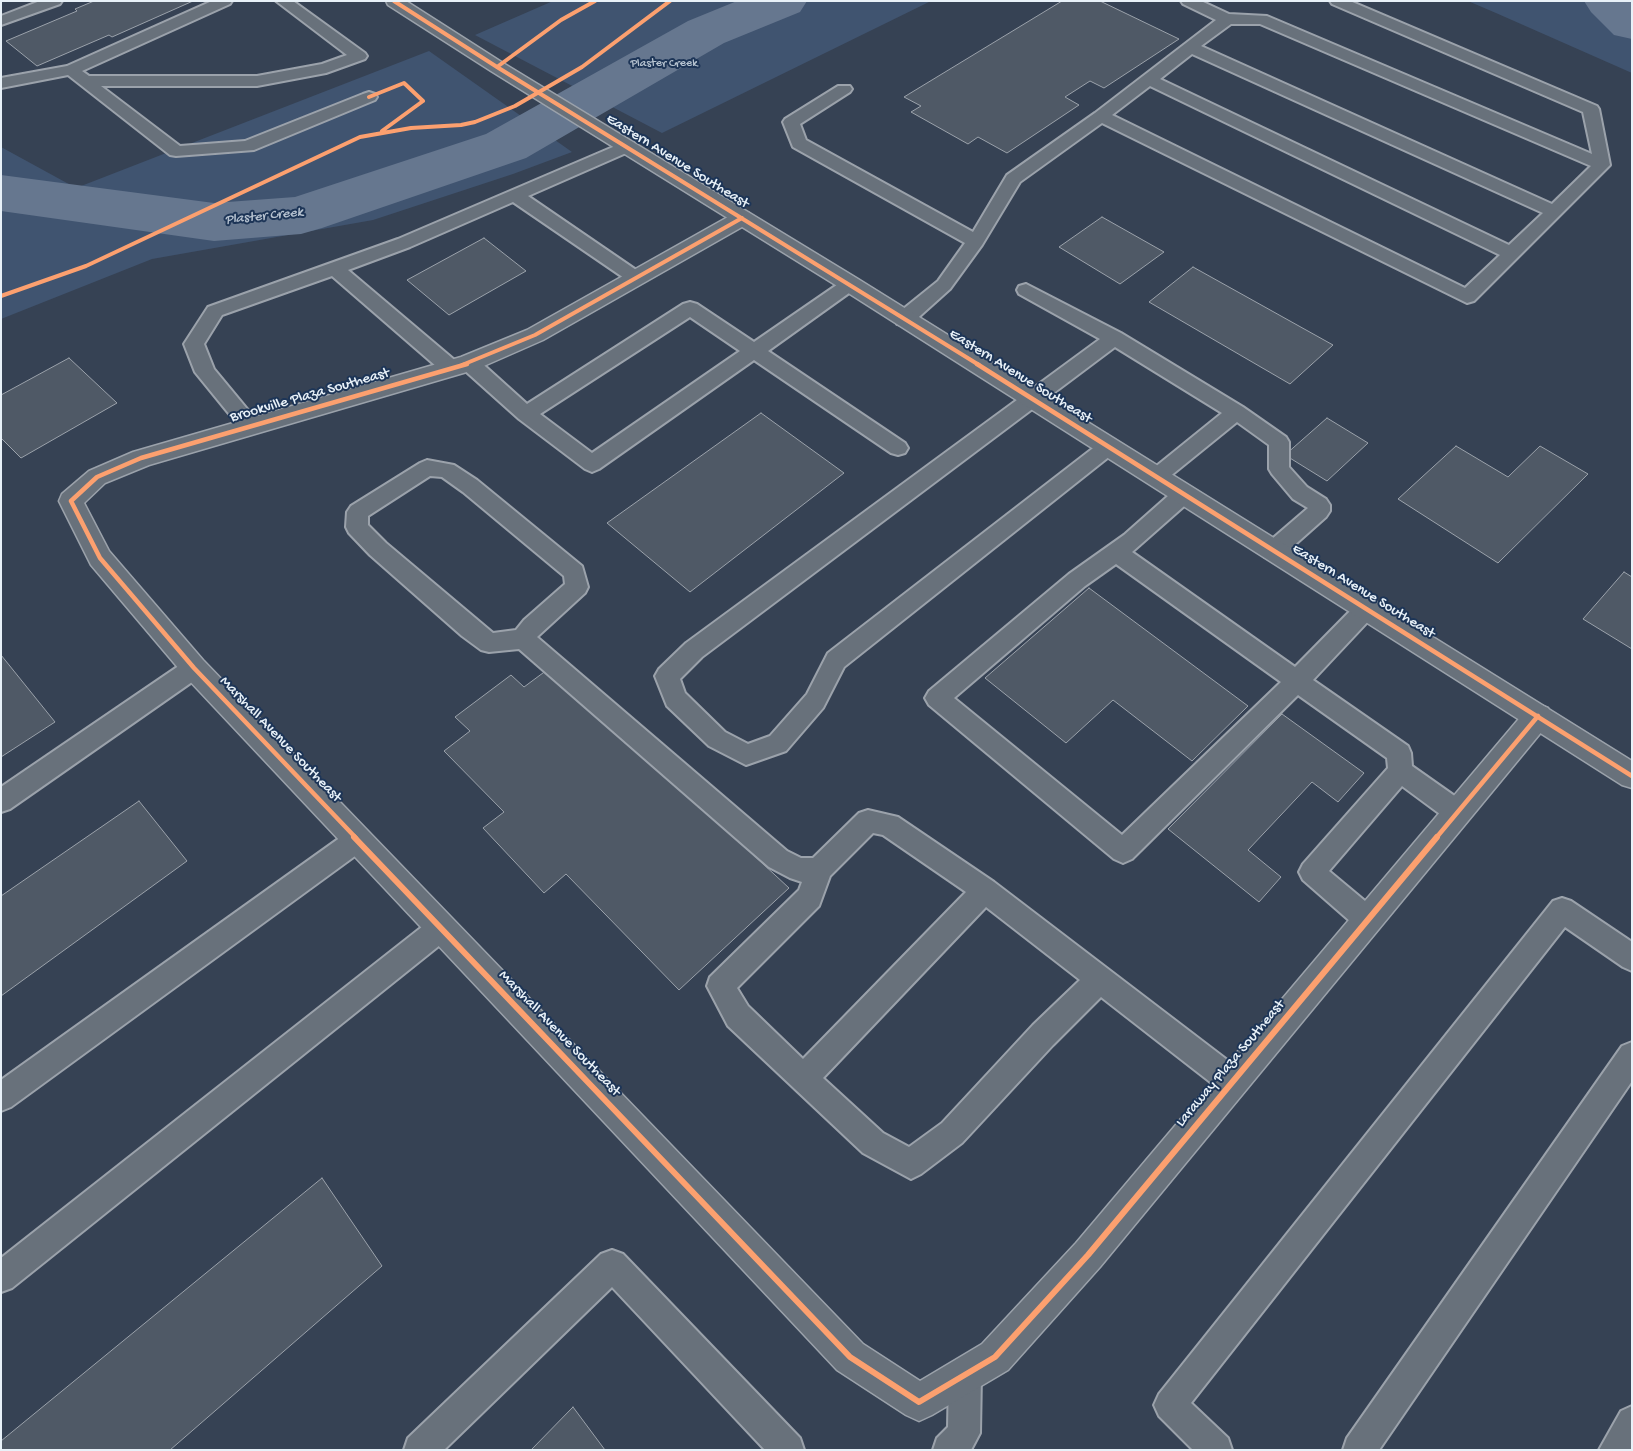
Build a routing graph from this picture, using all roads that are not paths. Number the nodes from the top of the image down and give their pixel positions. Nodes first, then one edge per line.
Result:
1 (55, 1) edge
2 (225, 1) edge
3 (284, 1) edge
4 (394, 1) edge
5 (1188, 1) edge
6 (1338, 1) edge
7 (1227, 18) junction
8 (1, 21) edge
9 (1190, 47) junction
10 (71, 70) junction
11 (1148, 79) junction
12 (85, 81) junction
13 (1, 83) edge
14 (844, 89) dead end
15 (369, 97) dead end
16 (1101, 116) junction
17 (627, 146) junction
18 (1602, 165) junction
19 (515, 195) junction
20 (1554, 211) junction
21 (742, 218) junction
22 (976, 241) junction
23 (1511, 254) junction
24 (334, 268) junction
25 (636, 278) junction
26 (850, 284) junction
27 (1026, 290) dead end
28 (904, 318) junction
29 (1114, 338) junction
30 (754, 351) junction
31 (460, 366) junction
32 (1031, 399) junction
33 (1236, 412) junction
34 (526, 414) junction
35 (250, 426) junction
36 (1108, 447) junction
37 (898, 448) dead end
38 (1156, 477) junction
39 (1184, 494) junction
40 (1273, 551) junction
41 (1117, 553) junction
42 (1366, 609) junction
43 (523, 639) junction
44 (194, 668) junction
45 (1297, 681) junction
46 (1538, 716) junction
47 (1400, 771) junction
48 (1632, 776) edge
49 (1, 801) edge
50 (1458, 812) junction
51 (357, 840) junction
52 (819, 869) junction
53 (985, 890) junction
54 (1368, 920) junction
55 (441, 928) junction
56 (1632, 958) edge
57 (1099, 980) junction
58 (1632, 1056) edge
59 (803, 1079) junction
60 (1232, 1082) junction
61 (1, 1097) edge
62 (1, 1277) edge
63 (965, 1375) junction
64 (919, 1402) joint
65 (1632, 1422) edge
66 (420, 1450) edge
67 (788, 1450) edge
68 (949, 1450) edge
69 (1216, 1450) edge
70 (1359, 1450) edge
71 (1615, 1450) edge

1 - 8 lane
2 - 10 lane
3 - 12 lane
4 - 17 street, Eastern Avenue Southeast
5 - 7 lane
6 - 18 lane
7 - 9 lane
7 - 18 lane
9 - 11 lane
9 - 20 lane
10 - 12 lane
10 - 13 lane
11 - 16 lane
11 - 23 lane
12 - 15 lane
14 - 22 lane
16 - 22 lane
16 - 23 lane
17 - 19 lane
17 - 21 street, Eastern Avenue Southeast
18 - 20 lane
19 - 24 lane
19 - 25 lane
20 - 23 lane
21 - 25 street, Brookville Plaza Southeast
21 - 26 street, Eastern Avenue Southeast
22 - 28 lane
24 - 31 lane
24 - 35 lane
25 - 31 street, Brookville Plaza Southeast
26 - 28 street, Eastern Avenue Southeast
26 - 30 lane
27 - 29 lane
28 - 32 street, Eastern Avenue Southeast
29 - 32 lane
29 - 33 lane
30 - 34 lane
30 - 34 lane
30 - 37 lane
31 - 34 lane
31 - 35 street, Brookville Plaza Southeast
32 - 36 street, Eastern Avenue Southeast
32 - 36 lane
33 - 38 lane
33 - 40 lane
35 - 44 street, Brookville Plaza Southeast
36 - 38 street, Eastern Avenue Southeast
38 - 39 street, Eastern Avenue Southeast
39 - 40 street, Eastern Avenue Southeast
39 - 41 lane
40 - 42 street, Eastern Avenue Southeast
41 - 45 lane
41 - 45 lane
42 - 45 lane
42 - 46 street, Eastern Avenue Southeast
43 - 43 lane
43 - 52 lane
44 - 49 lane
44 - 51 street, Marshall Avenue Southeast
45 - 47 lane
46 - 48 street, Eastern Avenue Southeast
46 - 50 street, Laraway Plaza Southeast
47 - 50 lane
47 - 54 lane
50 - 54 street, Laraway Plaza Southeast
51 - 55 street, Marshall Avenue Southeast
51 - 61 lane
52 - 53 lane
52 - 59 lane
53 - 57 lane
53 - 59 lane
54 - 60 street, Laraway Plaza Southeast
55 - 62 lane
55 - 64 street, Marshall Avenue Southeast
56 - 69 lane
57 - 59 lane
57 - 60 lane
58 - 70 lane
60 - 63 street, Laraway Plaza Southeast
63 - 64 street, Laraway Plaza Southeast
63 - 68 lane
65 - 71 lane
66 - 67 lane

